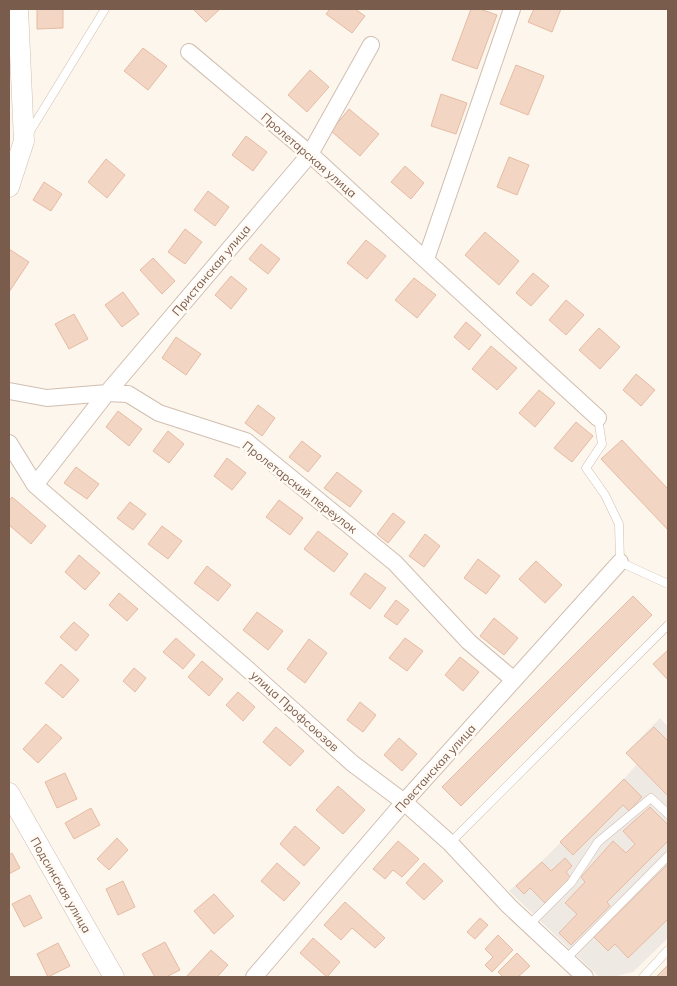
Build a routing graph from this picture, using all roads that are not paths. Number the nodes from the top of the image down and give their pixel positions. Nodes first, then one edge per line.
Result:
1 (18, 9) edge
2 (105, 9) edge
3 (512, 9) edge
4 (371, 45) dead end
5 (189, 52) dead end
6 (24, 141) junction
7 (310, 154) junction
8 (9, 187) edge
9 (426, 259) junction
10 (9, 391) edge
11 (107, 393) junction
12 (598, 418) joint
13 (9, 443) edge
14 (35, 486) junction
15 (620, 562) junction
16 (668, 584) edge
17 (668, 625) edge
18 (514, 680) junction
19 (9, 793) edge
20 (404, 802) junction
21 (668, 814) edge
22 (450, 843) junction
23 (668, 856) edge
24 (529, 925) junction
25 (668, 950) edge
26 (566, 959) junction
27 (114, 977) edge
28 (254, 977) edge
29 (585, 977) edge
30 (643, 977) edge

1 - 6 street
2 - 6 lane
3 - 9 street
4 - 7 street, Пристанская улица
5 - 7 street, Пролетарская улица
6 - 8 street
7 - 9 street, Пролетарская улица
7 - 11 street, Пристанская улица
9 - 12 street, Пролетарская улица
10 - 11 street, Пролетарский переулок
11 - 14 street, Пристанская улица
11 - 18 street, Пролетарский переулок
12 - 15 lane
13 - 14 street, улица Профсоюзов
14 - 20 street, улица Профсоюзов
15 - 16 lane
15 - 18 street, Повстанская улица
17 - 22 lane
18 - 20 street, Повстанская улица
19 - 27 street, Подсинская улица
20 - 22 street, улица Профсоюзов
20 - 28 street, Повстанская улица
21 - 24 lane
22 - 24 street, улица Профсоюзов
23 - 26 lane
24 - 26 street, улица Профсоюзов
25 - 30 lane
26 - 29 street, улица Профсоюзов

